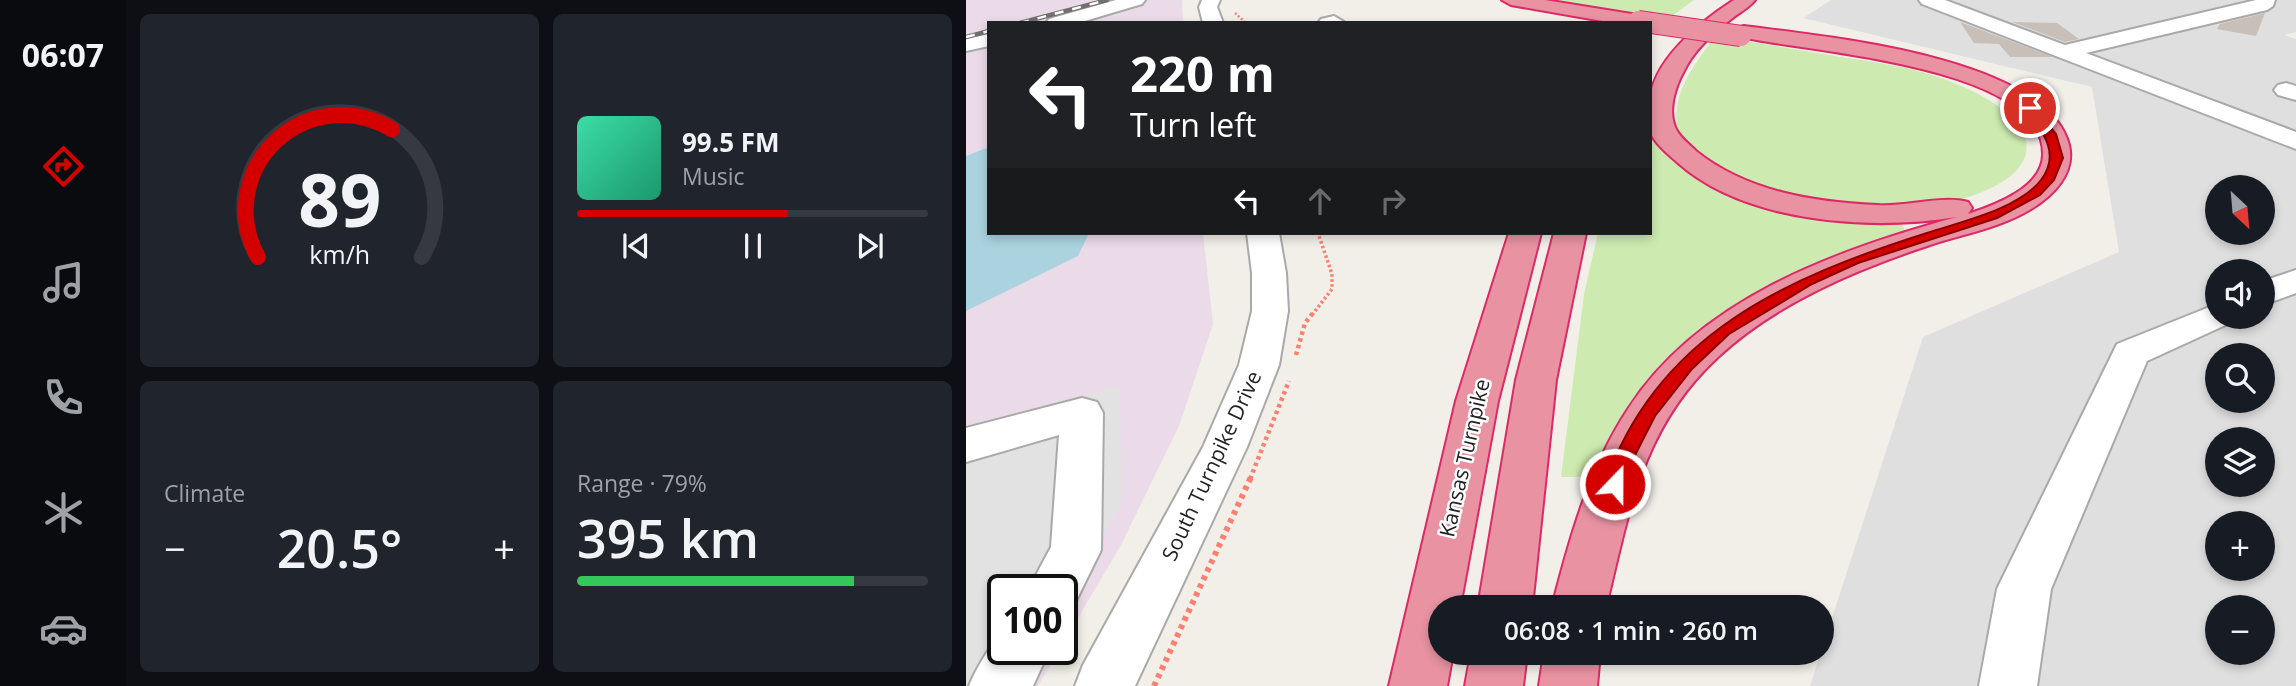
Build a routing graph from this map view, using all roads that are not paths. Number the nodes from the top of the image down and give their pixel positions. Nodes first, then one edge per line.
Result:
1 (1098, 0) edge
2 (1136, 0) edge
3 (1211, 0) edge
4 (1537, 0) edge
5 (1731, 0) edge
6 (1928, 0) edge
7 (2265, 0) edge
8 (1502, 1) edge
9 (1695, 7) dead end
10 (1640, 19) junction
11 (1051, 21) edge
12 (1063, 21) edge
13 (1212, 21) edge
14 (1532, 21) edge
15 (1744, 23) edge
16 (987, 40) edge
17 (1652, 41) edge
18 (966, 45) edge
19 (2063, 52) junction
20 (1652, 70) edge
21 (2296, 141) edge
22 (1263, 235) edge
23 (1513, 235) edge
24 (1524, 235) edge
25 (1570, 235) edge
26 (2296, 280) edge
27 (1506, 290) junction
28 (2275, 290) edge
29 (2205, 320) edge
30 (966, 445) edge
31 (1063, 574) edge
32 (1507, 595) edge
33 (1582, 595) edge
34 (1013, 665) edge
35 (1497, 665) edge
36 (1571, 665) edge
37 (998, 686) edge
38 (1104, 686) edge
39 (1418, 686) edge
40 (1494, 686) edge
41 (1568, 686) edge
42 (2008, 686) edge

1 - 11 street
2 - 12 street
3 - 13 street
4 - 10 highway
5 - 20 highway
6 - 19 street
7 - 19 street
8 - 10 highway
8 - 14 highway
9 - 17 highway
10 - 15 highway, bridge
15 - 15 highway
15 - 33 highway
16 - 18 street
19 - 21 street
22 - 38 street, South Turnpike Drive
23 - 27 highway
24 - 27 highway, Kansas Turnpike
25 - 32 highway
26 - 28 street
27 - 39 highway, Kansas Turnpike
29 - 42 street
30 - 31 street
34 - 37 street
35 - 40 highway
36 - 41 highway

